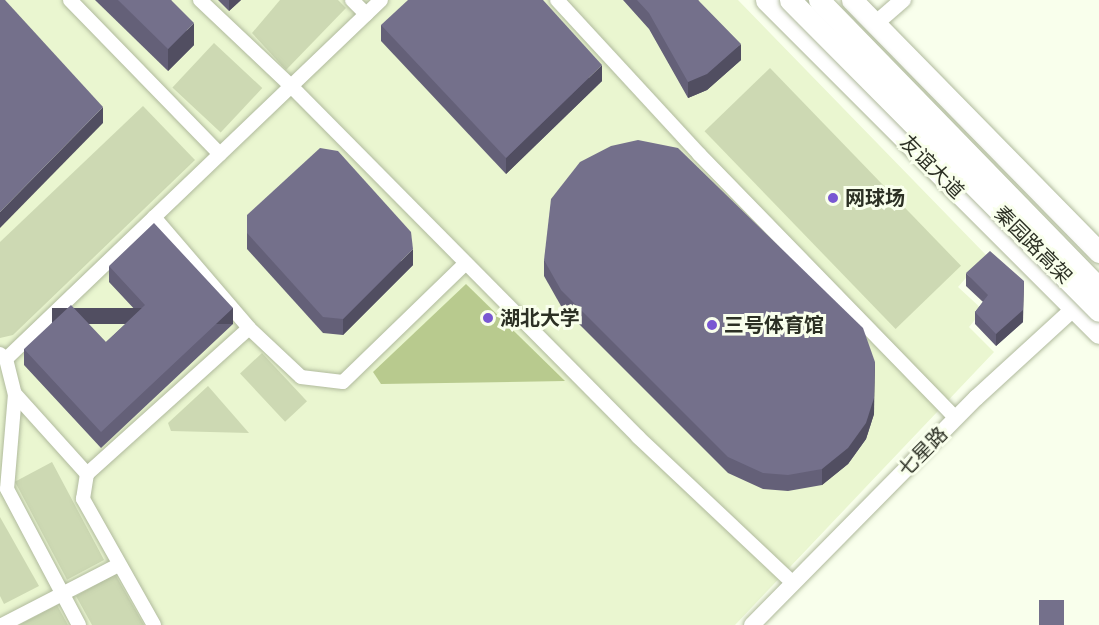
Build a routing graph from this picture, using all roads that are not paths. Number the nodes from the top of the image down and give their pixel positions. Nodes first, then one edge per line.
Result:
1 (70, 0) edge
2 (200, 0) edge
3 (352, 0) edge
4 (381, 0) edge
5 (557, 0) edge
6 (766, 0) edge
7 (790, 0) edge
8 (819, 0) edge
9 (852, 0) edge
10 (903, 0) edge
11 (366, 14) junction
12 (875, 24) junction
13 (291, 86) junction
14 (220, 154) junction
15 (154, 217) junction
16 (1099, 252) edge
17 (466, 263) junction
18 (1099, 286) edge
19 (1074, 308) junction
20 (1099, 311) edge
21 (249, 327) junction
22 (1099, 333) edge
23 (3, 357) edge
24 (15, 394) junction
25 (956, 418) junction
26 (13, 421) junction
27 (0, 428) edge
28 (87, 474) junction
29 (118, 565) junction
30 (793, 584) junction
31 (63, 594) junction
32 (2, 625) edge
33 (79, 625) edge
34 (154, 625) edge
35 (752, 625) edge

1 - 14 street
2 - 13 street
3 - 11 street
4 - 11 street
5 - 25 street
6 - 19 main road, 友谊大道
7 - 20 main road, 秦园路高架, bridge
8 - 18 main road, 秦园路高架, bridge
9 - 12 main road
10 - 12 street
11 - 13 street
12 - 16 main road
13 - 14 street
13 - 17 street
14 - 15 street
15 - 21 street
15 - 23 street
17 - 21 street
17 - 30 street
18 - 19 street, 七星路
19 - 22 main road, 友谊大道
19 - 25 street, 七星路
21 - 28 street
23 - 24 street
24 - 26 street
24 - 28 street
25 - 30 street, 七星路
26 - 27 street
26 - 31 street
28 - 29 street
29 - 31 street
29 - 34 street
30 - 35 street, 七星路
31 - 32 street
31 - 33 street

